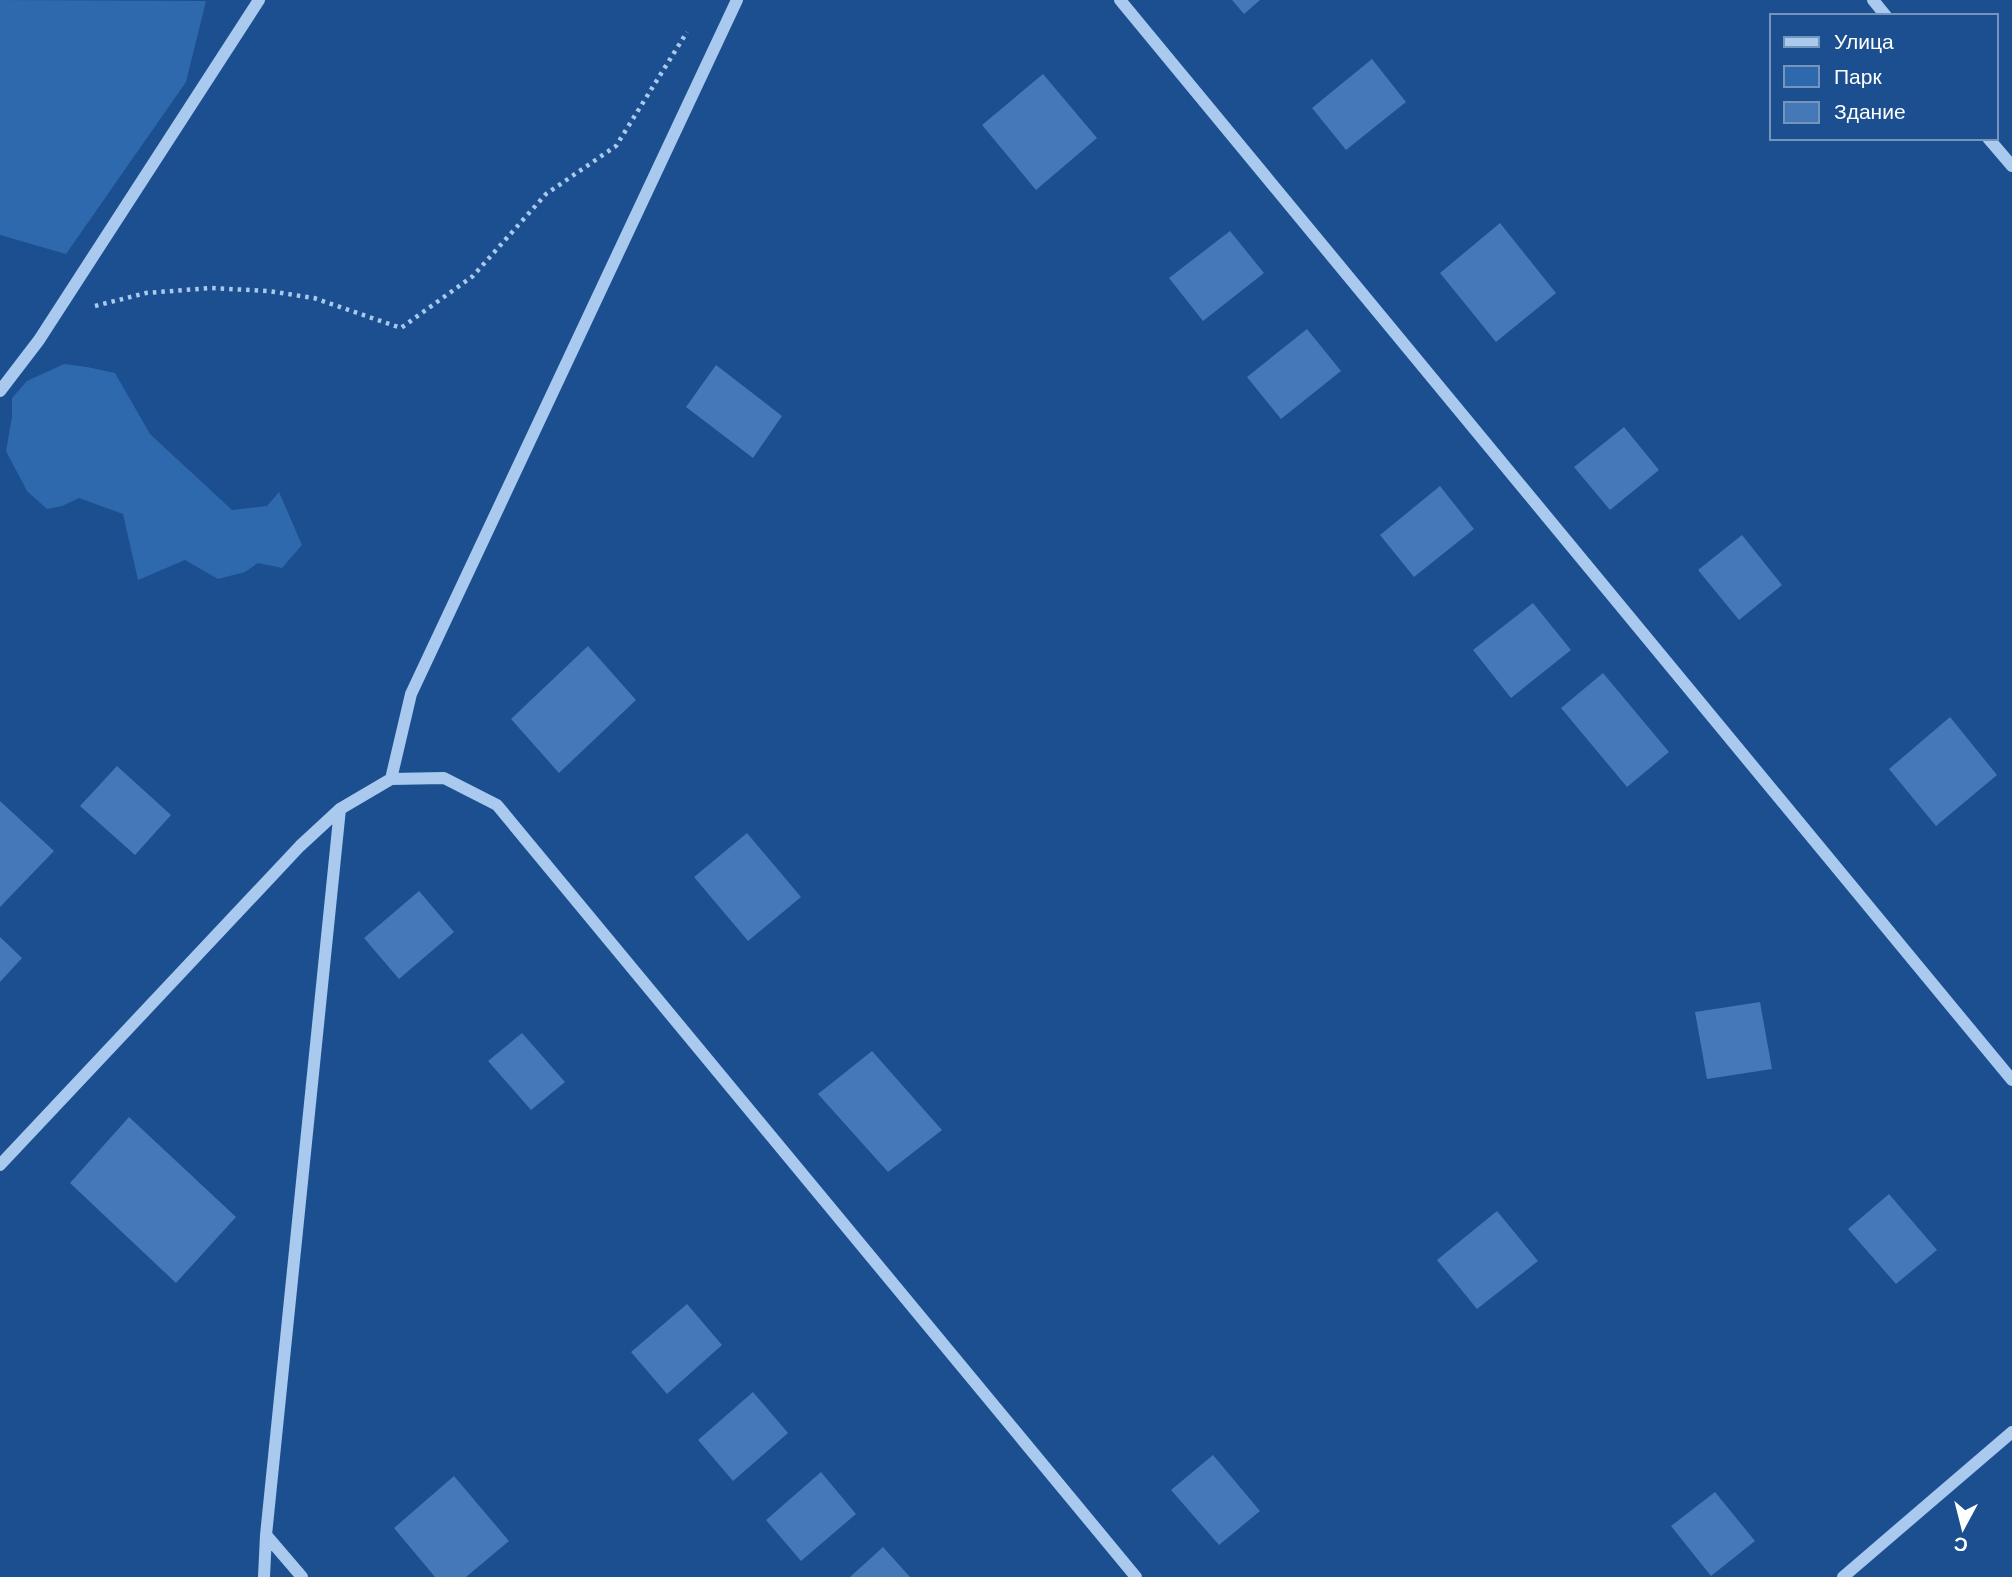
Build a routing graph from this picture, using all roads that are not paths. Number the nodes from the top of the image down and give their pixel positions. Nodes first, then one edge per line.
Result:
1 (258, 0) edge
2 (737, 0) edge
3 (1120, 0) edge
4 (1873, 0) edge
5 (1884, 14) edge
6 (1991, 140) edge
7 (2012, 166) edge
8 (0, 391) edge
9 (391, 779) junction
10 (340, 809) junction
11 (2012, 1080) edge
12 (0, 1165) edge
13 (2012, 1432) edge
14 (266, 1535) junction
15 (264, 1577) edge
16 (302, 1577) edge
17 (1136, 1577) edge
18 (1843, 1577) edge

1 - 8 street
2 - 9 street
3 - 11 street
4 - 5 street
6 - 7 street
9 - 10 street
9 - 17 street
10 - 12 street
10 - 14 street
13 - 18 street
14 - 15 street
14 - 16 street

